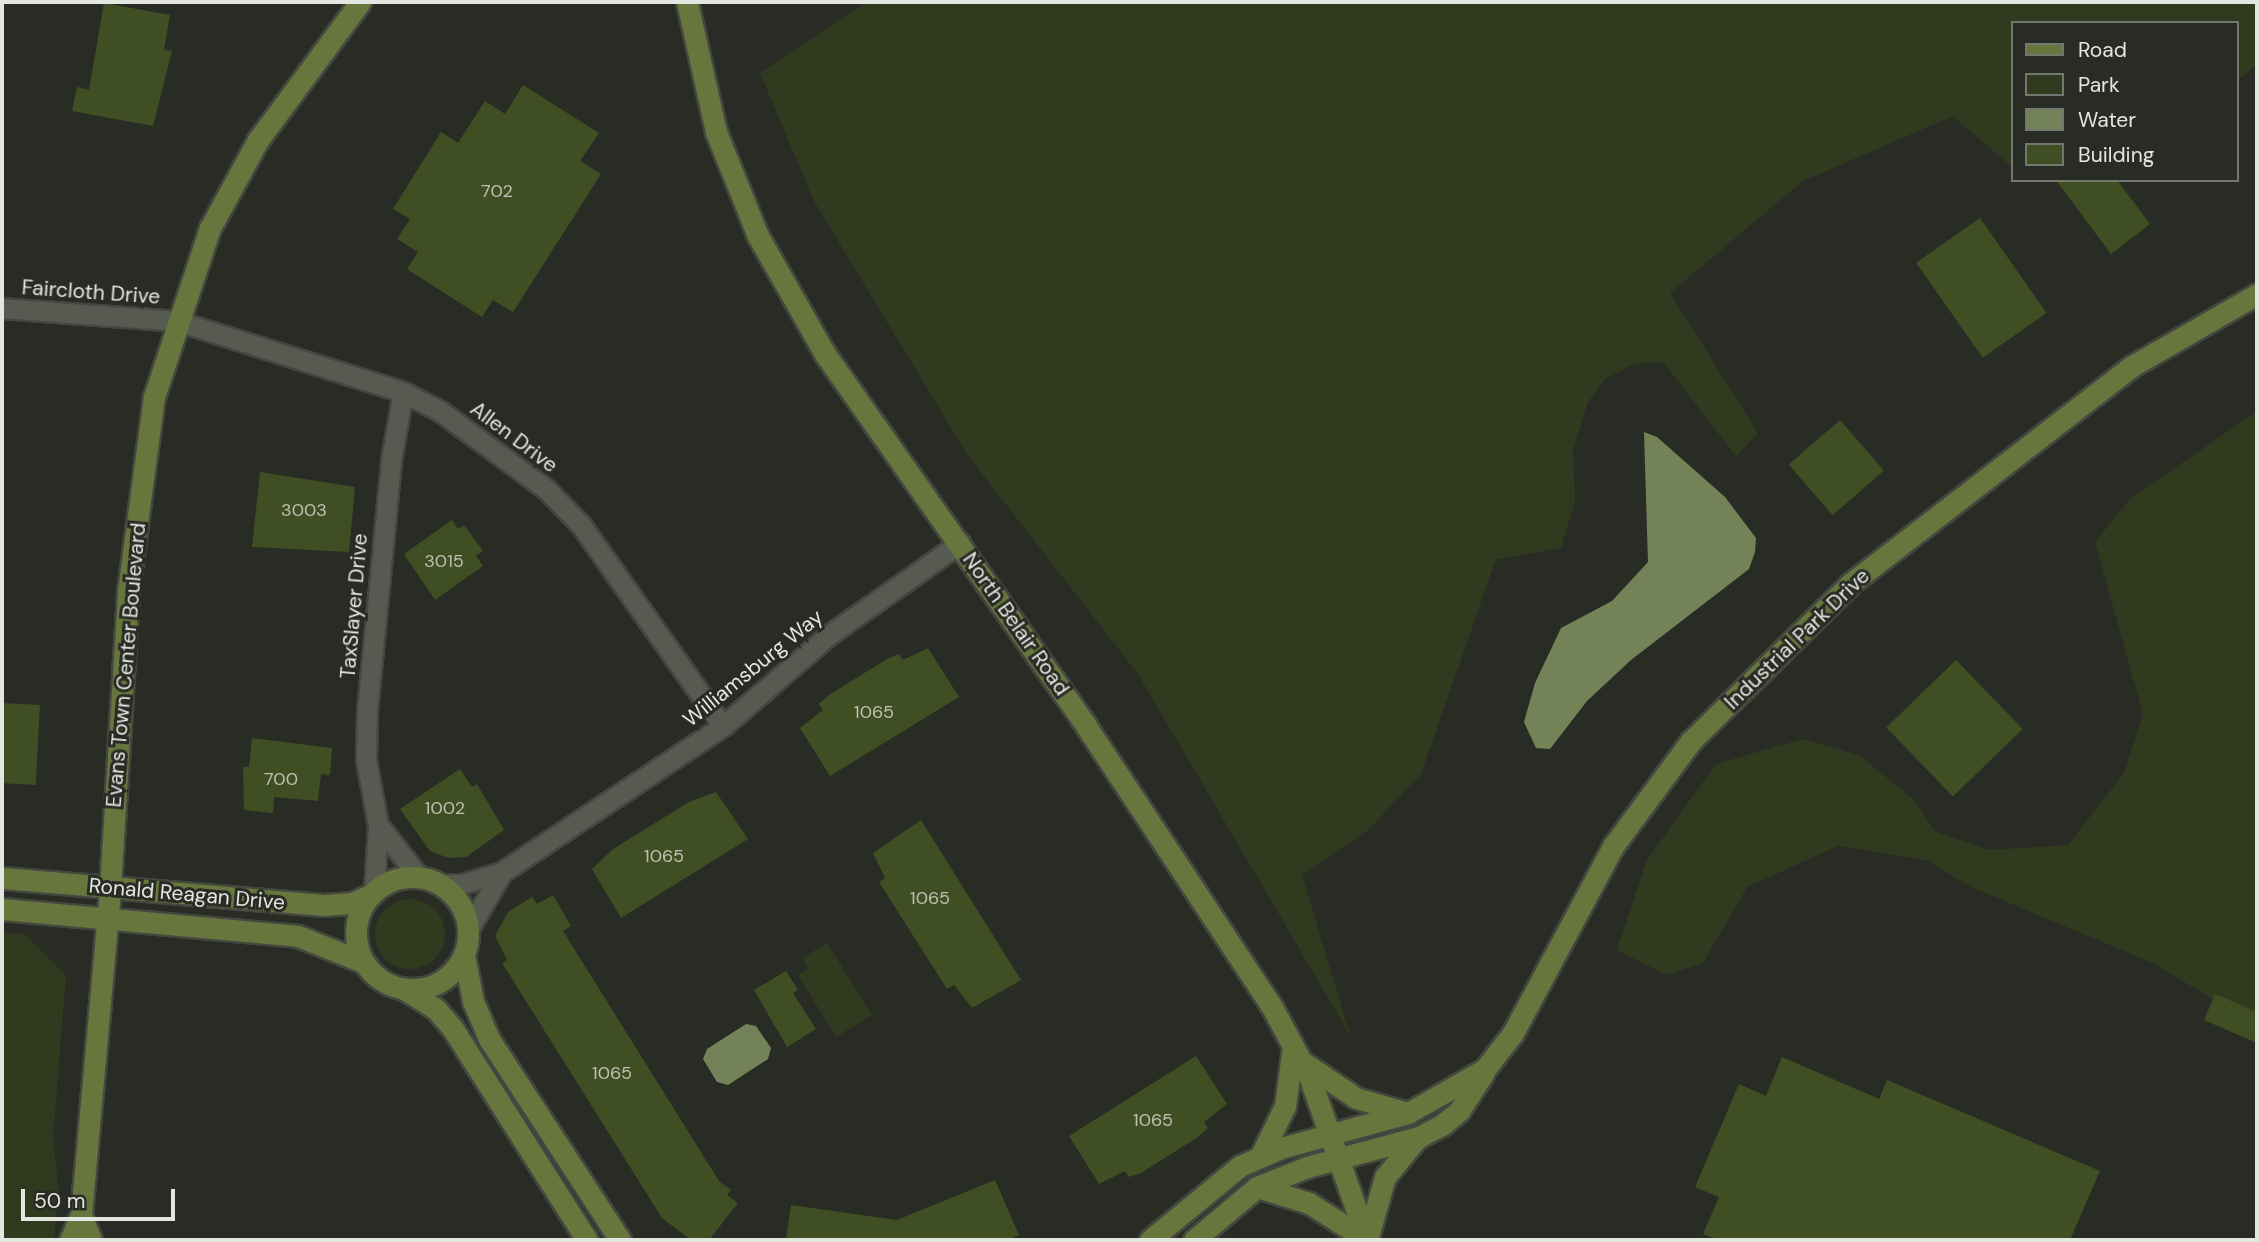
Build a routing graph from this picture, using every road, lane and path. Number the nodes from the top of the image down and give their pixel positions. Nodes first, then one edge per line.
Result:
1 (360, 2) edge
2 (687, 2) edge
3 (2257, 294) edge
4 (2, 308) edge
5 (177, 321) junction
6 (403, 392) junction
7 (960, 543) junction
8 (723, 726) junction
9 (378, 825) junction
10 (502, 872) junction
11 (419, 877) junction
12 (2, 878) edge
13 (440, 884) junction
14 (110, 888) junction
15 (372, 893) junction
16 (2, 909) edge
17 (107, 917) junction
18 (468, 930) junction
19 (464, 956) junction
20 (363, 962) junction
21 (404, 989) junction
22 (1296, 1053) junction
23 (1485, 1069) junction
24 (1408, 1113) junction
25 (1331, 1136) junction
26 (1419, 1137) junction
27 (1261, 1155) junction
28 (1339, 1158) junction
29 (1257, 1186) junction
30 (81, 1215) junction
31 (70, 1240) edge
32 (92, 1240) edge
33 (587, 1240) edge
34 (620, 1240) edge
35 (1150, 1240) edge
36 (1194, 1240) edge
37 (1367, 1240) edge

1 - 5 street, Evans Town Center Boulevard
2 - 7 street, North Belair Road
3 - 23 street, Industrial Park Drive
4 - 5 street, Faircloth Drive
5 - 6 street, Allen Drive
5 - 14 street, Evans Town Center Boulevard
6 - 8 street, Allen Drive
6 - 9 street, TaxSlayer Drive
7 - 8 street, Williamsburg Way
7 - 22 street, North Belair Road
8 - 10 street, Williamsburg Way
9 - 11 street, TaxSlayer Drive
9 - 15 street, TaxSlayer Drive
10 - 13 street, Williamsburg Way
10 - 18 street, Williamsburg Way
11 - 13 street
11 - 15 street, Ronald Reagan Drive
12 - 14 street, Ronald Reagan Drive
13 - 18 street
14 - 15 street, Ronald Reagan Drive
14 - 17 street, Evans Town Center Boulevard
15 - 20 street
16 - 17 street, Ronald Reagan Drive
17 - 20 street, Ronald Reagan Drive
17 - 30 street, Evans Town Center Boulevard
18 - 19 street
19 - 21 street
19 - 34 street
20 - 21 street, Ronald Reagan Drive
21 - 33 street, Ronald Reagan Drive
22 - 24 street
22 - 25 street, North Belair Road
22 - 27 street
23 - 24 street, Industrial Park Drive
23 - 26 street, Industrial Park Drive
24 - 25 street, Industrial Park Drive
25 - 27 street
25 - 28 street, North Belair Road
26 - 28 street, Industrial Park Drive
26 - 37 street
27 - 35 street
28 - 29 street
28 - 37 street, North Belair Road
29 - 36 street
29 - 37 street
30 - 31 street, Evans Town Center Boulevard
30 - 32 street, Evans Town Center Boulevard

